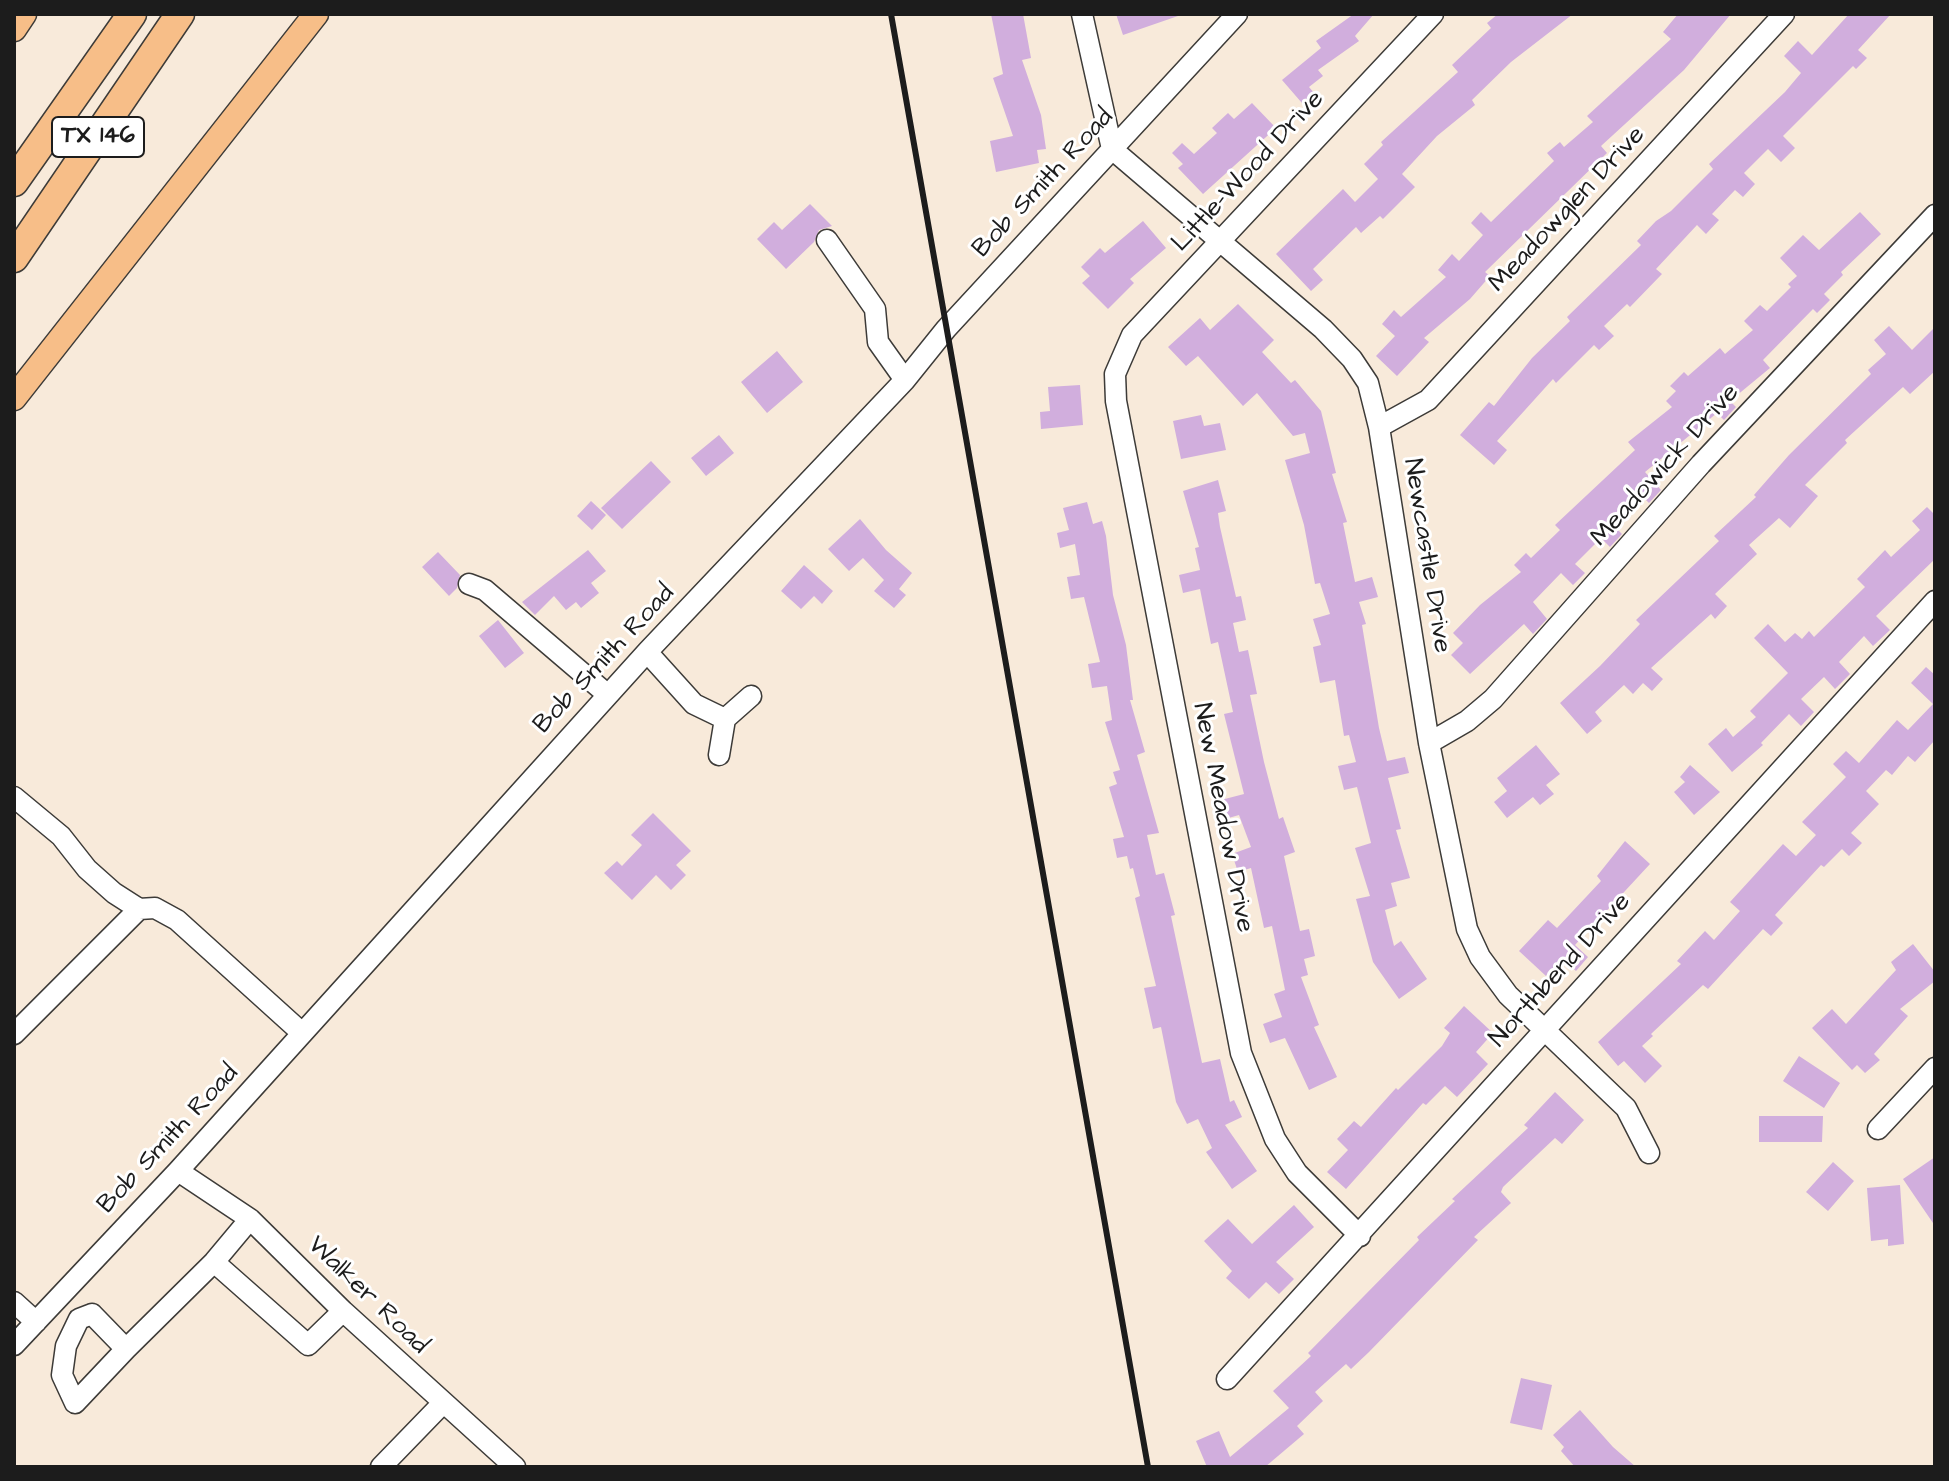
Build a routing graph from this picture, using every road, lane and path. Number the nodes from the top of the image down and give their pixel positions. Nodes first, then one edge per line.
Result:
1 (24, 14) edge
2 (132, 14) edge
3 (180, 14) edge
4 (316, 14) edge
5 (1082, 14) edge
6 (1237, 14) edge
7 (1433, 14) edge
8 (1784, 14) edge
9 (14, 29) edge
10 (1112, 149) junction
11 (14, 182) edge
12 (1935, 215) edge
13 (827, 240) dead end
14 (1221, 240) junction
15 (14, 258) edge
16 (1115, 374) joint
17 (905, 380) junction
18 (14, 398) edge
19 (1379, 427) junction
20 (469, 584) dead end
21 (1935, 601) edge
22 (647, 652) junction
23 (608, 695) junction
24 (751, 696) dead end
25 (725, 719) junction
26 (1429, 743) junction
27 (719, 755) dead end
28 (14, 797) edge
29 (139, 909) junction
30 (1543, 1028) junction
31 (302, 1033) junction
32 (14, 1034) edge
33 (1935, 1068) edge
34 (1878, 1129) dead end
35 (1649, 1153) dead end
36 (178, 1171) junction
37 (250, 1219) junction
38 (1360, 1236) junction
39 (214, 1262) junction
40 (14, 1302) edge
41 (343, 1311) junction
42 (36, 1322) junction
43 (14, 1345) edge
44 (126, 1349) dead end
45 (1227, 1379) dead end
46 (443, 1403) junction
47 (381, 1467) edge
48 (515, 1467) edge

1 - 9 main road
2 - 11 highway, TX 146
3 - 15 highway, TX 146
4 - 18 main road
5 - 10 street
6 - 10 street, Bob Smith Road
7 - 14 street, Little-Wood Drive
8 - 19 street, Meadowglen Drive
10 - 14 street, Newcastle Drive
10 - 17 street, Bob Smith Road
12 - 26 street, Meadowick Drive
13 - 17 street
14 - 16 street, Little-Wood Drive
14 - 19 street, Newcastle Drive
16 - 38 street, New Meadow Drive
17 - 22 street, Bob Smith Road
19 - 26 street, Newcastle Drive
20 - 23 street
21 - 30 street, Northbend Drive
22 - 23 street, Bob Smith Road
22 - 25 street
23 - 31 street, Bob Smith Road
24 - 25 street
25 - 27 street
26 - 30 street, Newcastle Drive
28 - 29 street
29 - 31 street
29 - 32 street
30 - 35 street, Newcastle Drive
30 - 38 street, Northbend Drive
31 - 36 street, Bob Smith Road
33 - 34 street
36 - 37 street, Walker Road
36 - 42 street, Bob Smith Road
37 - 39 street
37 - 41 street, Walker Road
38 - 45 street, Northbend Drive
39 - 41 street
39 - 44 street
40 - 42 street
41 - 46 street, Walker Road
42 - 43 street, Bob Smith Road
46 - 47 street
46 - 48 street, Walker Road

